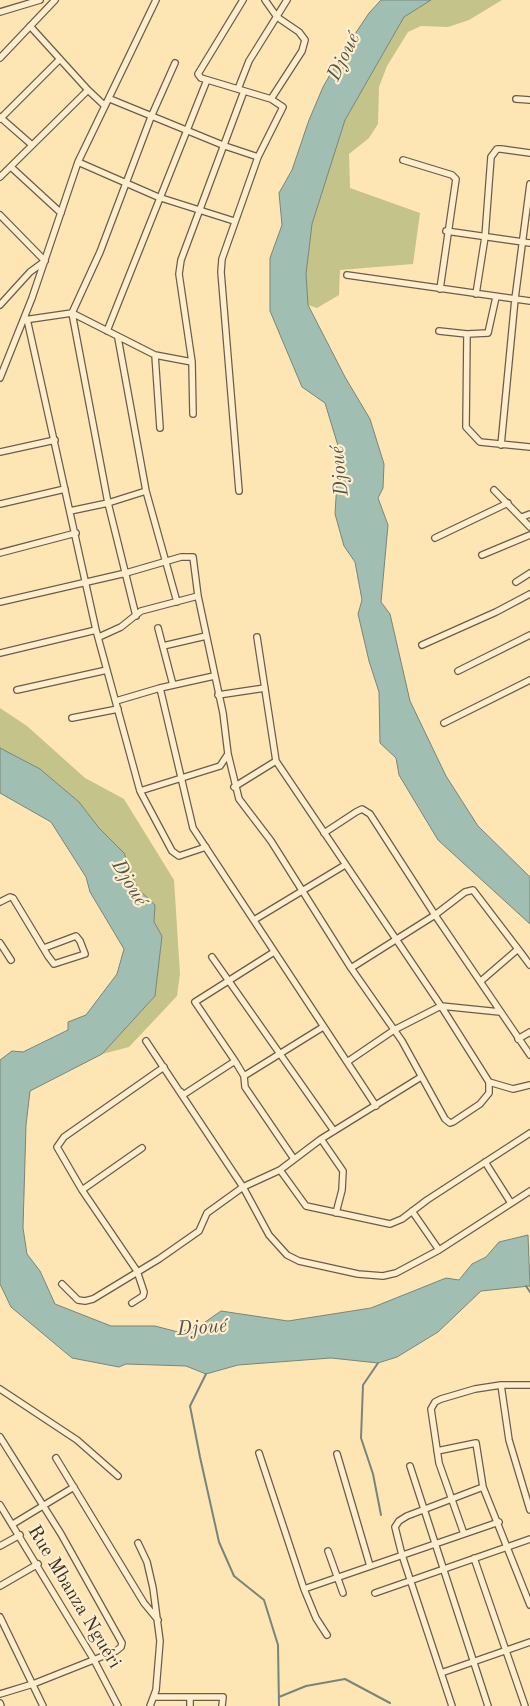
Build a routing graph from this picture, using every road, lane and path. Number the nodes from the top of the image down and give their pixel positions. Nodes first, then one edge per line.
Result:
1 (40, 0) edge
2 (55, 0) edge
3 (156, 0) edge
4 (243, 0) edge
5 (265, 0) edge
6 (287, 0) edge
7 (0, 12) edge
8 (278, 17) junction
9 (30, 26) junction
10 (0, 58) edge
11 (60, 59) junction
12 (175, 63) dead end
13 (207, 80) junction
14 (88, 90) junction
15 (241, 90) junction
16 (110, 99) junction
17 (271, 99) junction
18 (516, 99) dead end
19 (530, 100) edge
20 (106, 106) junction
21 (151, 117) junction
22 (0, 118) edge
23 (186, 131) junction
24 (32, 145) junction
25 (225, 146) junction
26 (530, 153) edge
27 (258, 157) junction
28 (404, 160) dead end
29 (78, 162) junction
30 (11, 167) junction
31 (0, 177) edge
32 (530, 184) edge
33 (126, 185) junction
34 (158, 197) junction
35 (199, 212) junction
36 (61, 213) junction
37 (0, 215) edge
38 (234, 221) junction
39 (447, 231) junction
40 (485, 236) junction
41 (522, 242) junction
42 (530, 243) edge
43 (45, 261) junction
44 (348, 275) dead end
45 (440, 289) junction
46 (476, 294) junction
47 (496, 296) junction
48 (515, 299) junction
49 (530, 301) edge
50 (0, 305) edge
51 (72, 313) junction
52 (26, 320) junction
53 (106, 331) junction
54 (439, 331) dead end
55 (468, 334) junction
56 (118, 338) junction
57 (155, 355) junction
58 (192, 362) junction
59 (0, 378) edge
60 (193, 414) dead end
61 (160, 428) dead end
62 (55, 440) junction
63 (501, 445) junction
64 (530, 447) edge
65 (0, 452) edge
66 (65, 489) junction
67 (494, 490) dead end
68 (146, 491) junction
69 (240, 491) dead end
70 (108, 503) junction
71 (508, 503) junction
72 (0, 504) edge
73 (70, 511) junction
74 (530, 514) edge
75 (522, 517) junction
76 (530, 527) edge
77 (76, 532) junction
78 (530, 535) edge
79 (435, 538) dead end
80 (0, 552) edge
81 (482, 555) dead end
82 (166, 562) junction
83 (126, 573) junction
84 (530, 573) edge
85 (85, 581) junction
86 (516, 582) dead end
87 (530, 594) edge
88 (198, 596) junction
89 (0, 602) edge
90 (177, 602) junction
91 (136, 616) junction
92 (158, 628) dead end
93 (96, 630) junction
94 (530, 635) edge
95 (206, 636) junction
96 (99, 637) junction
97 (257, 637) dead end
98 (422, 645) dead end
99 (163, 646) junction
100 (0, 653) edge
101 (107, 670) junction
102 (458, 671) dead end
103 (214, 676) junction
104 (530, 680) edge
105 (172, 685) junction
106 (160, 688) junction
107 (266, 688) junction
108 (16, 690) dead end
109 (218, 695) junction
110 (116, 701) junction
111 (118, 709) junction
112 (72, 718) dead end
113 (444, 723) dead end
114 (228, 754) junction
115 (276, 761) junction
116 (220, 766) junction
117 (232, 771) junction
118 (180, 777) junction
119 (234, 787) junction
120 (140, 792) junction
121 (324, 833) junction
122 (206, 847) junction
123 (345, 865) junction
124 (302, 892) junction
125 (0, 902) edge
126 (435, 915) junction
127 (254, 920) junction
128 (395, 941) junction
129 (0, 943) edge
130 (44, 948) junction
131 (518, 949) junction
132 (274, 952) junction
133 (212, 957) dead end
134 (11, 960) dead end
135 (530, 965) edge
136 (351, 968) junction
137 (228, 980) junction
138 (481, 981) junction
139 (441, 1006) junction
140 (500, 1012) junction
141 (323, 1027) junction
142 (394, 1030) junction
143 (530, 1032) edge
144 (518, 1039) junction
145 (146, 1041) dead end
146 (282, 1054) junction
147 (530, 1055) edge
148 (235, 1061) junction
149 (347, 1062) junction
150 (164, 1067) junction
151 (244, 1076) junction
152 (421, 1076) junction
153 (489, 1082) junction
154 (530, 1085) edge
155 (181, 1092) junction
156 (376, 1106) junction
157 (334, 1131) junction
158 (530, 1133) edge
159 (321, 1139) junction
160 (142, 1148) dead end
161 (294, 1159) junction
162 (485, 1162) junction
163 (280, 1170) junction
164 (243, 1187) junction
165 (82, 1190) junction
166 (530, 1191) edge
167 (511, 1203) junction
168 (412, 1211) junction
169 (336, 1213) junction
170 (439, 1250) junction
171 (137, 1271) junction
172 (62, 1284) dead end
173 (132, 1303) dead end
174 (502, 1385) junction
175 (530, 1385) edge
176 (0, 1388) edge
177 (0, 1437) edge
178 (437, 1452) junction
179 (259, 1453) dead end
180 (337, 1454) dead end
181 (56, 1458) dead end
182 (410, 1466) dead end
183 (118, 1476) dead end
184 (74, 1487) junction
185 (484, 1487) junction
186 (451, 1500) junction
187 (0, 1505) edge
188 (43, 1507) junction
189 (530, 1510) edge
190 (422, 1511) junction
191 (499, 1522) junction
192 (13, 1524) junction
193 (464, 1534) junction
194 (20, 1535) junction
195 (530, 1539) edge
196 (138, 1543) dead end
197 (434, 1545) junction
198 (0, 1546) edge
199 (509, 1547) junction
200 (328, 1550) dead end
201 (402, 1555) junction
202 (474, 1558) junction
203 (38, 1564) junction
204 (370, 1566) junction
205 (443, 1569) junction
206 (339, 1577) junction
207 (411, 1580) junction
208 (0, 1586) edge
209 (304, 1589) junction
210 (343, 1593) dead end
211 (374, 1593) dead end
212 (530, 1605) edge
213 (0, 1618) edge
214 (158, 1620) junction
215 (327, 1635) dead end
216 (530, 1642) edge
217 (507, 1651) junction
218 (94, 1660) junction
219 (473, 1662) junction
220 (441, 1673) junction
221 (32, 1684) junction
222 (0, 1694) edge
223 (154, 1697) junction
224 (190, 1698) junction
225 (43, 1706) edge
226 (118, 1706) edge
227 (150, 1706) edge
228 (190, 1706) edge
229 (222, 1706) edge
230 (452, 1706) edge
231 (488, 1706) edge
232 (525, 1706) edge

1 - 7 street
2 - 9 street
3 - 16 street
4 - 13 street
5 - 8 street
6 - 8 street
8 - 15 street
8 - 17 street
9 - 10 street
9 - 11 street
11 - 14 street
11 - 22 street
12 - 21 street
13 - 15 street
13 - 23 street
14 - 20 street
14 - 24 street
15 - 17 street
15 - 25 street
16 - 20 street
16 - 21 street
17 - 27 street
18 - 19 street
20 - 29 street
21 - 23 street
21 - 33 street
22 - 24 street
23 - 25 street
23 - 34 street
24 - 30 street
25 - 27 street
25 - 35 street
26 - 40 street
27 - 38 street
28 - 39 street
29 - 33 street
29 - 36 street
30 - 31 street
30 - 36 street
32 - 41 street
33 - 34 street
33 - 51 street
34 - 35 street
34 - 53 street
35 - 38 street
35 - 58 street
36 - 43 street
37 - 43 street
38 - 69 street
39 - 40 street
39 - 45 street
40 - 41 street
40 - 46 street
41 - 42 street
41 - 48 street
43 - 50 street
43 - 52 street
44 - 45 street
45 - 46 street
46 - 47 street
47 - 48 street
47 - 55 street
48 - 49 street
48 - 63 street
51 - 52 street
51 - 53 street
51 - 70 street
52 - 59 street
52 - 62 street
53 - 56 street
54 - 55 street
55 - 63 street
56 - 57 street
56 - 68 street
57 - 58 street
57 - 61 street
58 - 60 street
62 - 65 street
62 - 66 street
63 - 64 street
66 - 72 street
66 - 73 street
67 - 71 street
68 - 70 street
68 - 82 street
70 - 73 street
70 - 83 street
71 - 75 street
71 - 79 street
73 - 77 street
74 - 75 street
75 - 76 street
77 - 80 street
77 - 85 street
78 - 81 street
82 - 83 street
82 - 88 street
82 - 90 street
83 - 85 street
83 - 91 street
84 - 86 street
85 - 89 street
85 - 93 street
87 - 98 street
88 - 90 street
88 - 95 street
90 - 91 street
91 - 96 street
92 - 99 street
93 - 96 street
93 - 100 street
94 - 102 street
95 - 99 street
95 - 103 street
96 - 101 street
97 - 107 street
99 - 105 street
101 - 108 street
101 - 110 street
103 - 105 street
103 - 109 street
104 - 113 street
105 - 106 street
106 - 110 street
106 - 118 street
107 - 109 street
107 - 115 street
109 - 114 street
110 - 111 street
111 - 112 street
111 - 120 street
114 - 116 street
114 - 117 street
115 - 119 street
115 - 121 street
116 - 117 street
116 - 118 street
117 - 119 street
118 - 120 street
118 - 122 street
119 - 124 street
120 - 122 street
121 - 123 street
121 - 126 street
122 - 127 street
123 - 124 street
123 - 128 street
124 - 127 street
124 - 136 street
125 - 130 street
126 - 128 street
126 - 131 street
126 - 138 street
127 - 132 street
128 - 136 street
128 - 139 street
129 - 134 street
130 - 130 street
131 - 135 street
131 - 138 street
132 - 137 street
132 - 141 street
133 - 137 street
136 - 142 street
137 - 146 street
137 - 148 street
138 - 140 street
139 - 140 street
139 - 142 street
139 - 153 street
140 - 144 street
141 - 146 street
141 - 149 street
142 - 149 street
142 - 152 street
143 - 144 street
144 - 147 street
145 - 150 street
146 - 151 street
146 - 157 street
148 - 151 street
148 - 155 street
149 - 156 street
150 - 155 street
150 - 165 street
151 - 161 street
152 - 153 street
152 - 156 street
153 - 154 street
155 - 164 street
156 - 157 street
157 - 159 street
158 - 162 street
159 - 161 street
159 - 169 street
160 - 165 street
161 - 163 street
162 - 167 street
162 - 168 street
163 - 164 street
163 - 169 street
164 - 170 street
164 - 171 street
165 - 171 street
166 - 167 street
167 - 170 street
168 - 169 street
168 - 170 street
171 - 172 street
171 - 173 street
174 - 175 street
174 - 178 street
174 - 189 street
176 - 183 street
177 - 188 street
178 - 185 street
178 - 186 street
179 - 209 street
180 - 204 street
181 - 184 street
182 - 190 street
184 - 188 street
184 - 214 street
185 - 186 street
185 - 191 street
186 - 190 street
186 - 193 street
187 - 192 street, Rue Mbanza Nguéri
188 - 192 street
188 - 218 street
190 - 197 street
190 - 201 street
191 - 193 street
191 - 199 street
192 - 194 street, Rue Mbanza Nguéri
193 - 197 street
194 - 198 street
194 - 203 street, Rue Mbanza Nguéri
195 - 199 street
196 - 214 street
197 - 201 street
197 - 205 street
199 - 202 street
199 - 212 street
200 - 206 street
201 - 204 street
201 - 207 street
202 - 205 street
202 - 217 street
203 - 208 street
203 - 218 street, Rue Mbanza Nguéri
204 - 206 street
205 - 207 street
205 - 219 street
206 - 209 street
206 - 210 street
207 - 211 street
207 - 220 street
209 - 215 street
213 - 221 street
214 - 223 street
216 - 217 street
217 - 219 street
217 - 232 street
218 - 221 street
218 - 226 street, Rue Mbanza Nguéri
219 - 220 street
219 - 231 street
220 - 230 street
221 - 222 street
221 - 225 street
223 - 224 street
223 - 227 street
224 - 228 street
224 - 229 street

